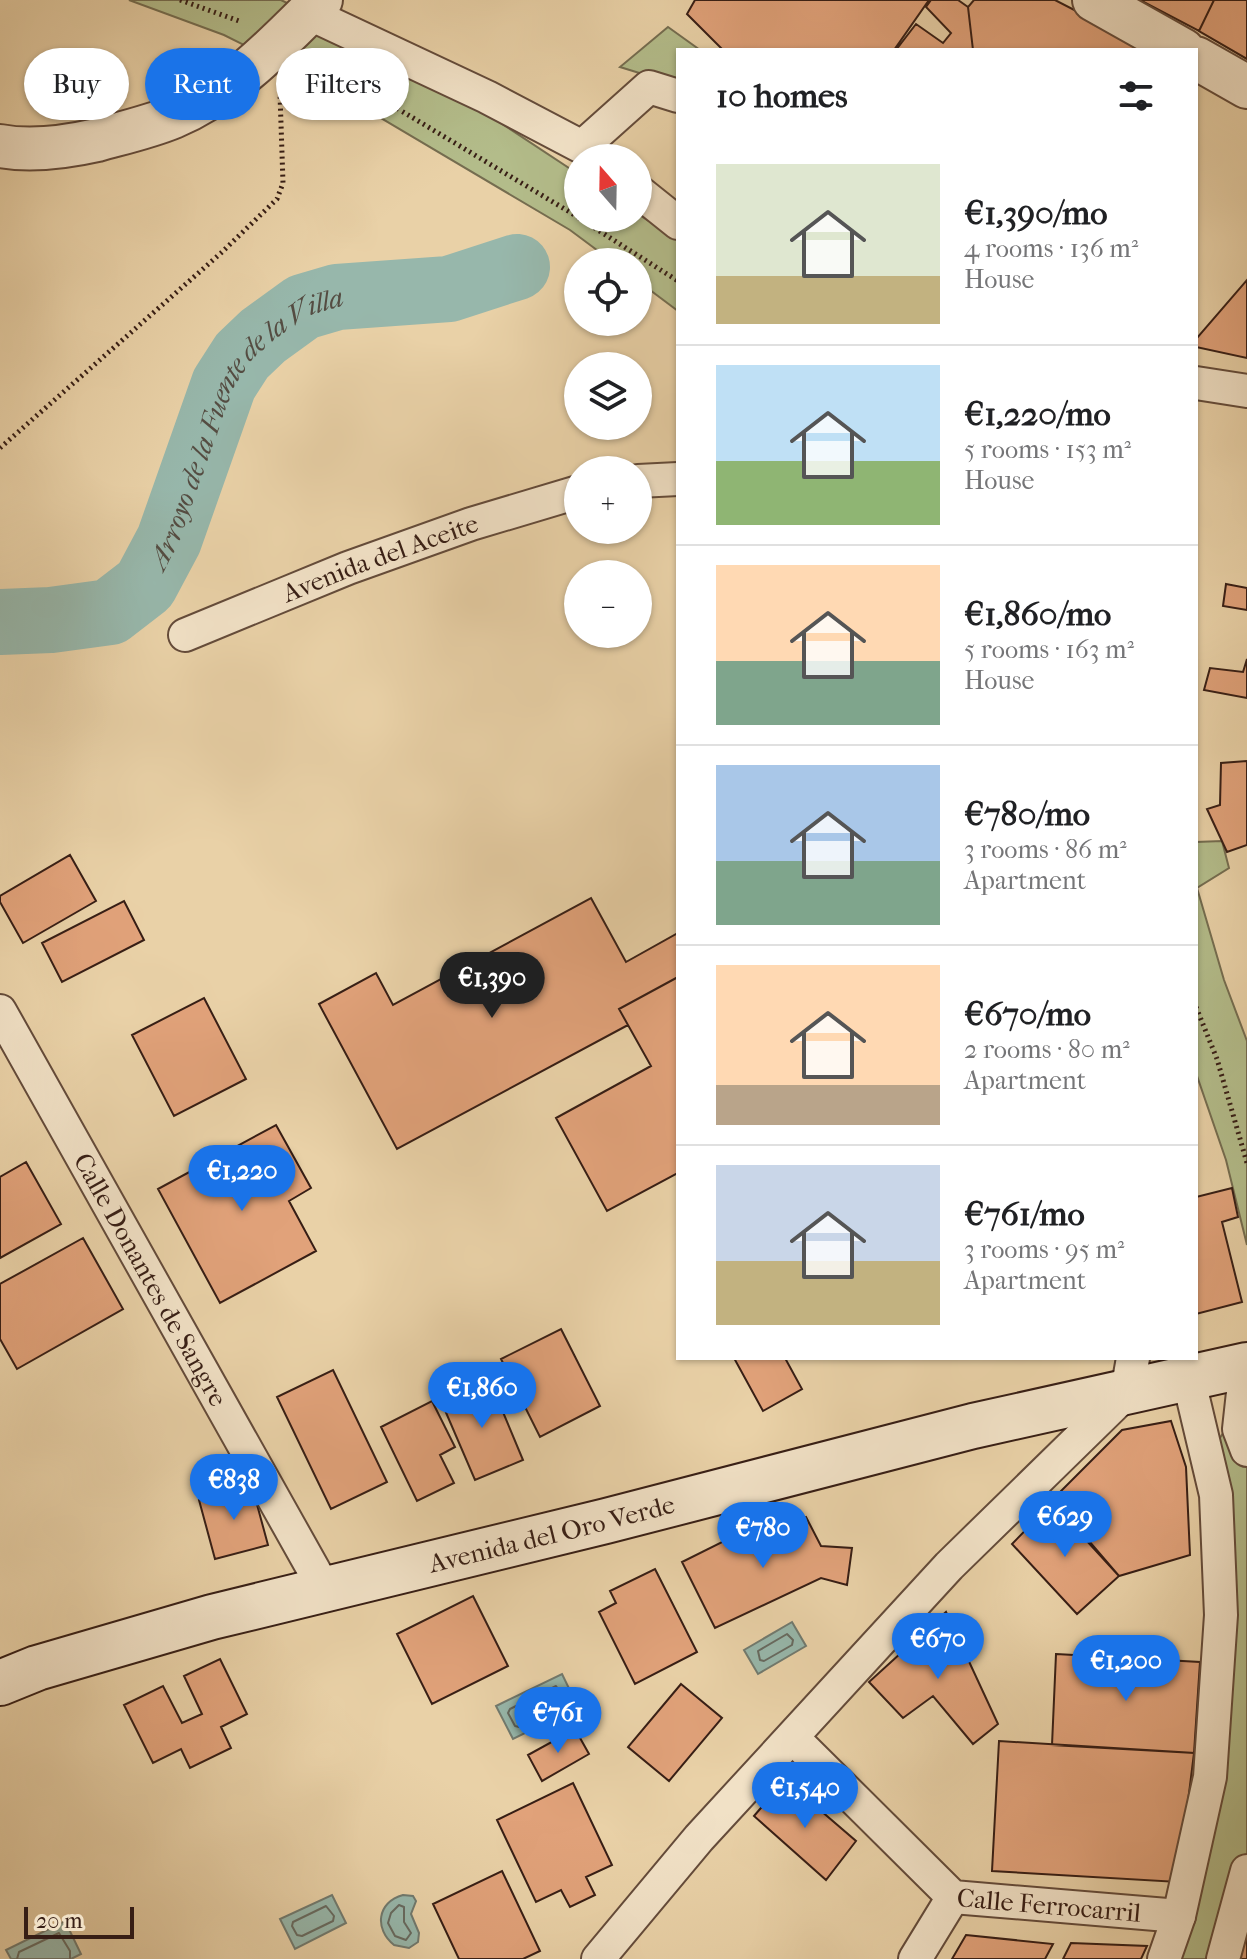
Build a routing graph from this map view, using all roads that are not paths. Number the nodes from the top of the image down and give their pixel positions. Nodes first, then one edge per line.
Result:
1 (1094, 0) edge
2 (295, 26) edge
3 (1179, 48) edge
4 (1198, 59) edge
5 (1247, 87) edge
6 (676, 95) edge
7 (573, 144) edge
8 (597, 144) edge
9 (0, 146) edge
10 (652, 202) edge
11 (676, 221) edge
12 (1198, 383) edge
13 (1247, 391) edge
14 (676, 479) edge
15 (652, 480) edge
16 (564, 496) edge
17 (185, 635) dead end
18 (0, 1011) edge
19 (1246, 1365) edge
20 (1130, 1375) edge
21 (1188, 1377) junction
22 (1247, 1450) edge
23 (325, 1590) junction
24 (0, 1683) edge
25 (793, 1738) junction
26 (1247, 1871) edge
27 (953, 1897) junction
28 (1179, 1916) junction
29 (598, 1959) edge
30 (915, 1959) edge
31 (1164, 1959) edge
32 (1223, 1959) edge

1 - 3 street
2 - 7 street
2 - 9 street
4 - 5 street
6 - 8 street
10 - 11 street
12 - 13 street
14 - 15 street
16 - 17 street, Avenida del Aceite
18 - 23 street, Calle Donantes de Sangre
19 - 21 main road, Avenida del Oro Verde
19 - 22 street
20 - 21 main road, Avenida del Oro Verde
20 - 23 main road, Avenida del Oro Verde
20 - 25 street
21 - 28 street
23 - 24 main road, Avenida del Oro Verde
25 - 27 street, Calle Ferrocarril
25 - 29 street
26 - 32 street
27 - 28 street, Calle Ferrocarril
27 - 30 street
28 - 31 street

